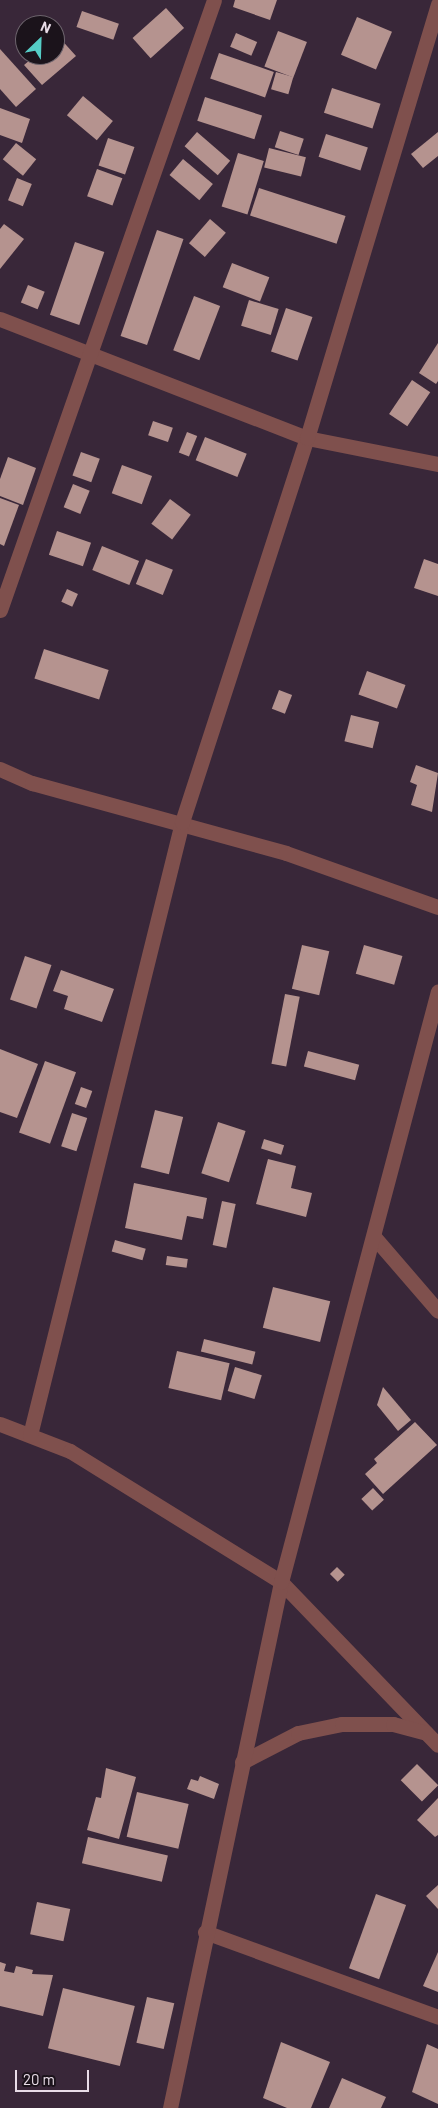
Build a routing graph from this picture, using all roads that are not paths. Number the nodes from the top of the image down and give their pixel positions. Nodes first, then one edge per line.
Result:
1 (214, 0) edge
2 (438, 4) edge
3 (0, 319) edge
4 (90, 354) junction
5 (307, 438) junction
6 (438, 464) edge
7 (0, 610) edge
8 (0, 769) edge
9 (182, 822) junction
10 (438, 907) edge
11 (438, 991) edge
12 (375, 1238) junction
13 (438, 1311) edge
14 (0, 1424) edge
15 (30, 1435) junction
16 (281, 1582) junction
17 (426, 1733) junction
18 (438, 1745) edge
19 (242, 1762) junction
20 (205, 1932) junction
21 (438, 2016) edge
22 (170, 2108) edge

1 - 4 street
2 - 5 street
3 - 4 street
4 - 5 street
4 - 7 street
5 - 6 street
5 - 9 street
8 - 9 street
9 - 10 street
9 - 15 street
11 - 12 street
12 - 13 street
12 - 16 street
14 - 15 street
15 - 16 street
16 - 17 street
16 - 19 street
17 - 18 street
17 - 19 street
19 - 20 street
20 - 21 street
20 - 22 street

